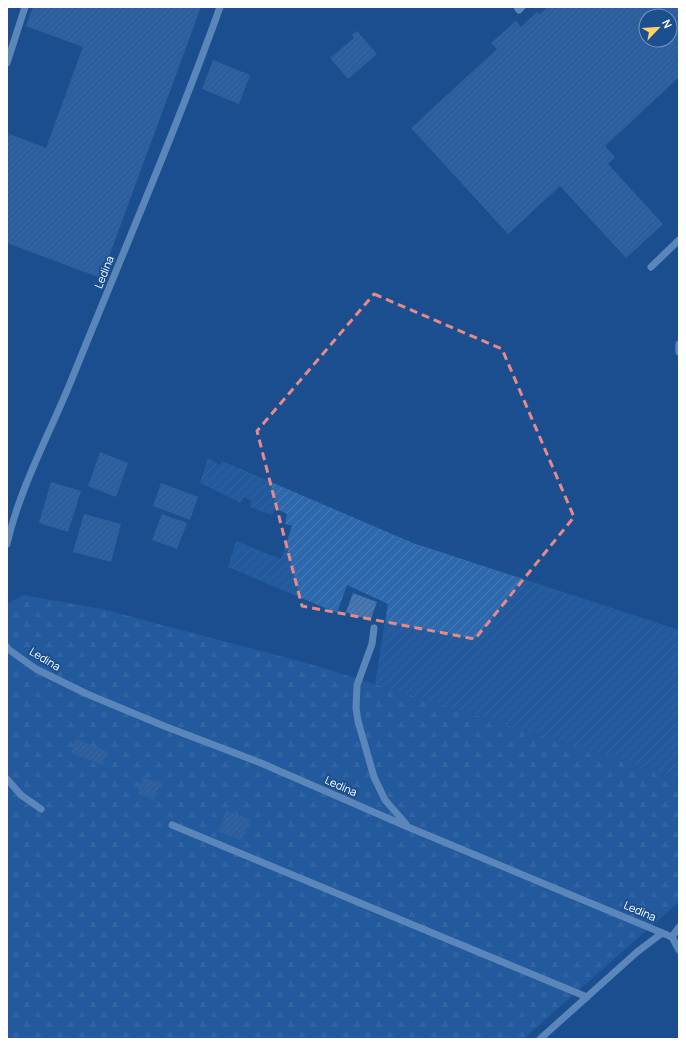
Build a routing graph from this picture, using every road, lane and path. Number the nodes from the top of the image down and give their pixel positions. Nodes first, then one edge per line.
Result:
1 (25, 7) edge
2 (220, 7) edge
3 (517, 7) edge
4 (522, 7) edge
5 (7, 63) edge
6 (679, 240) edge
7 (651, 267) dead end
8 (679, 344) edge
9 (679, 352) edge
10 (7, 544) edge
11 (374, 628) dead end
12 (7, 647) edge
13 (7, 779) edge
14 (41, 809) dead end
15 (172, 825) dead end
16 (408, 827) junction
17 (679, 927) edge
18 (662, 933) junction
19 (672, 937) junction
20 (679, 950) edge
21 (587, 997) junction
22 (540, 1039) edge

1 - 5 street
2 - 10 street, Ledina
3 - 4 street
6 - 7 street
8 - 9 street
11 - 16 street
12 - 16 street, Ledina
13 - 14 street
15 - 21 street
16 - 18 street, Ledina
17 - 19 street
18 - 19 street, Ledina
18 - 21 street
19 - 20 street
21 - 22 street

